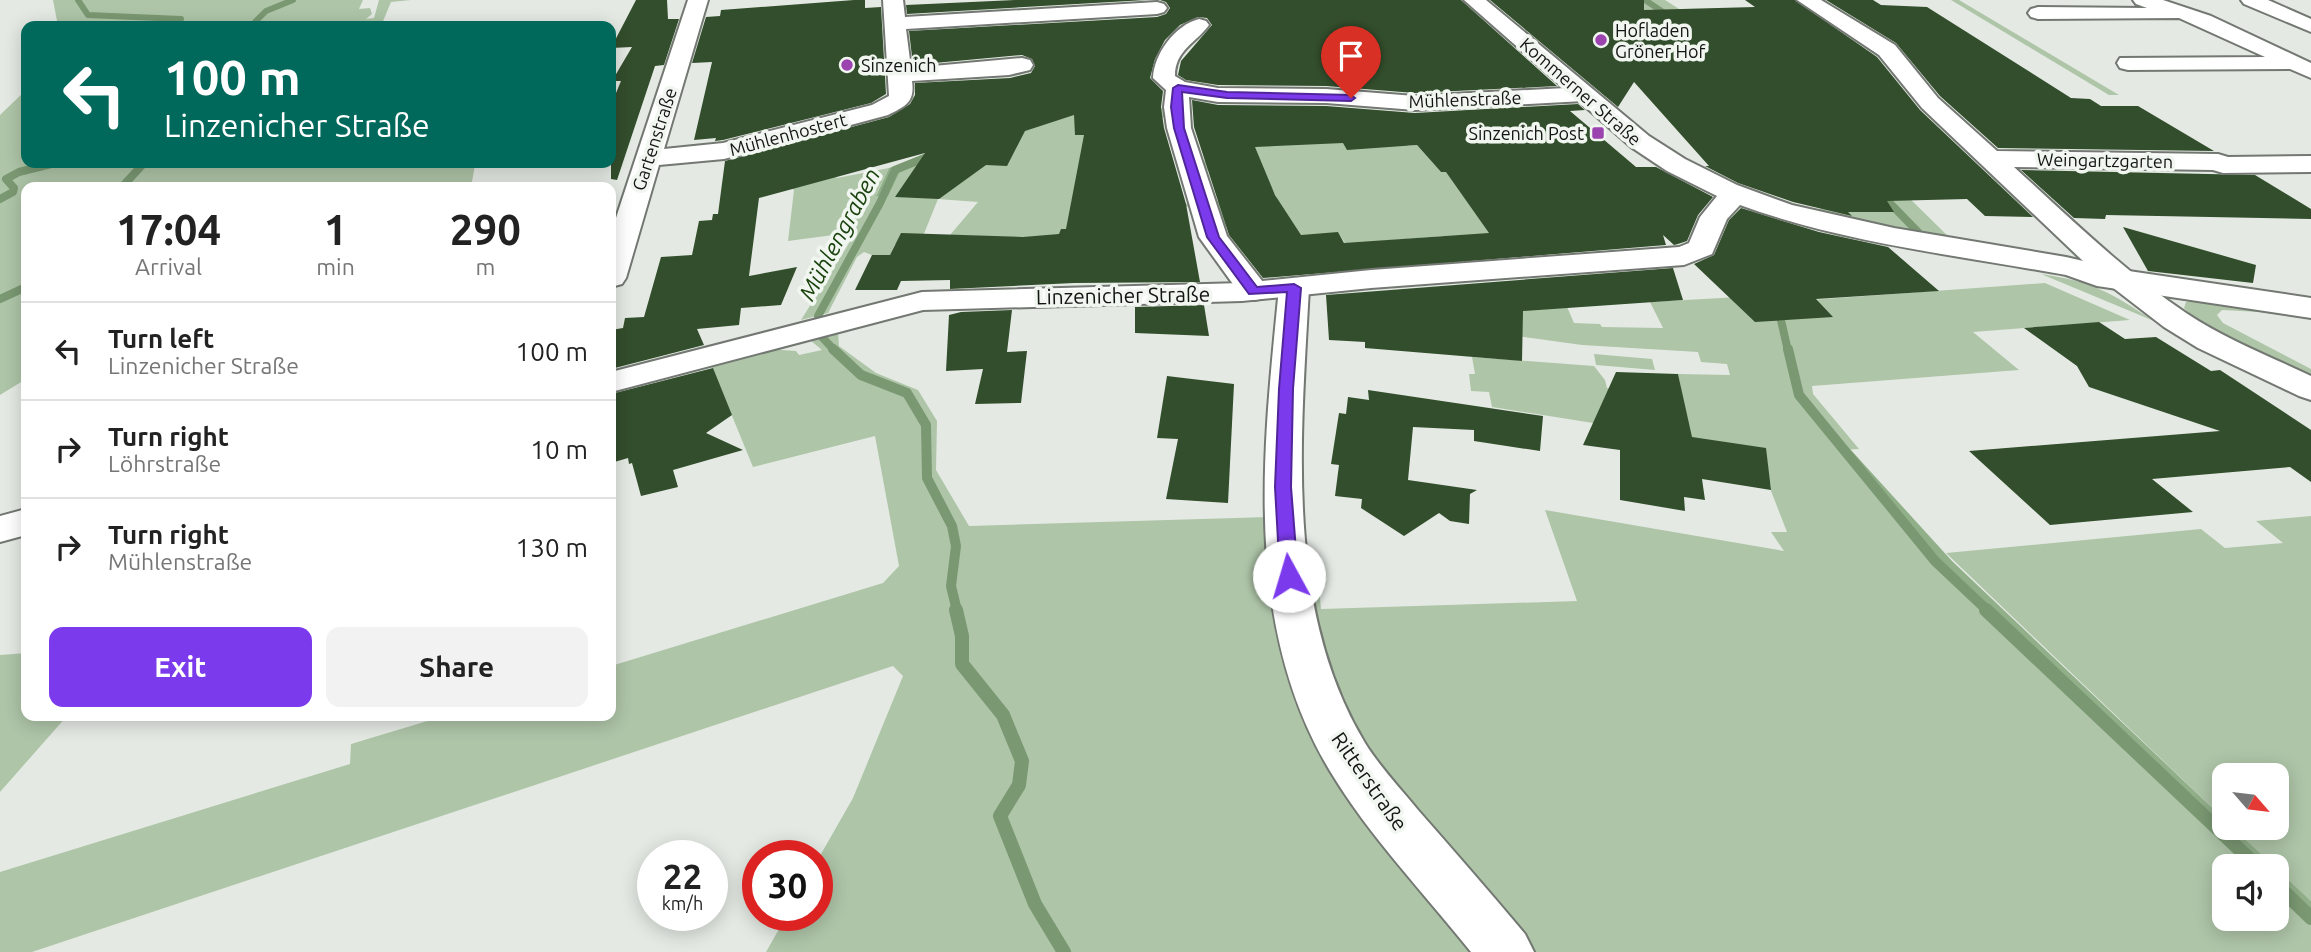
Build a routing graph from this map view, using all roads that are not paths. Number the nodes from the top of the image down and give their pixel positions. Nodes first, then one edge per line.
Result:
1 (698, 0) edge
2 (893, 0) edge
3 (1474, 0) edge
4 (1807, 0) edge
5 (2143, 0) edge
6 (2251, 0) edge
7 (1157, 8) dead end
8 (2038, 13) dead end
9 (2186, 14) junction
10 (894, 24) junction
11 (1199, 24) dead end
12 (2311, 26) edge
13 (2128, 63) dead end
14 (1022, 65) dead end
15 (2304, 67) edge
16 (900, 75) junction
17 (1178, 88) junction
18 (1584, 94) junction
19 (648, 158) junction
20 (1992, 159) junction
21 (2311, 164) edge
22 (1735, 193) junction
23 (616, 262) edge
24 (2122, 279) junction
25 (1274, 289) junction
26 (2311, 308) edge
27 (616, 381) edge
28 (2311, 389) edge
29 (21, 523) edge
30 (0, 529) edge
31 (1505, 952) edge

1 - 19 street, Gartenstraße
2 - 10 street, Mühlenhostert
3 - 18 street, Kommerner Straße
4 - 20 street, Weingartzgarten
5 - 9 street
6 - 12 street
7 - 10 street
8 - 9 street
9 - 15 street
10 - 16 street, Mühlenhostert
11 - 17 street
13 - 15 street
14 - 16 street
16 - 19 street, Mühlenhostert
17 - 18 street, Mühlenstraße
17 - 25 street
18 - 22 street, Kommerner Straße
19 - 23 street, Gartenstraße
20 - 21 street, Weingartzgarten
20 - 24 street, Weingartzgarten
22 - 24 street, Kommerner Straße
22 - 25 street, Linzenicher Straße
24 - 26 street, Kommerner Straße
24 - 28 street, Weingartzgarten
25 - 27 street, Linzenicher Straße
25 - 31 street, Ritterstraße
29 - 30 street

